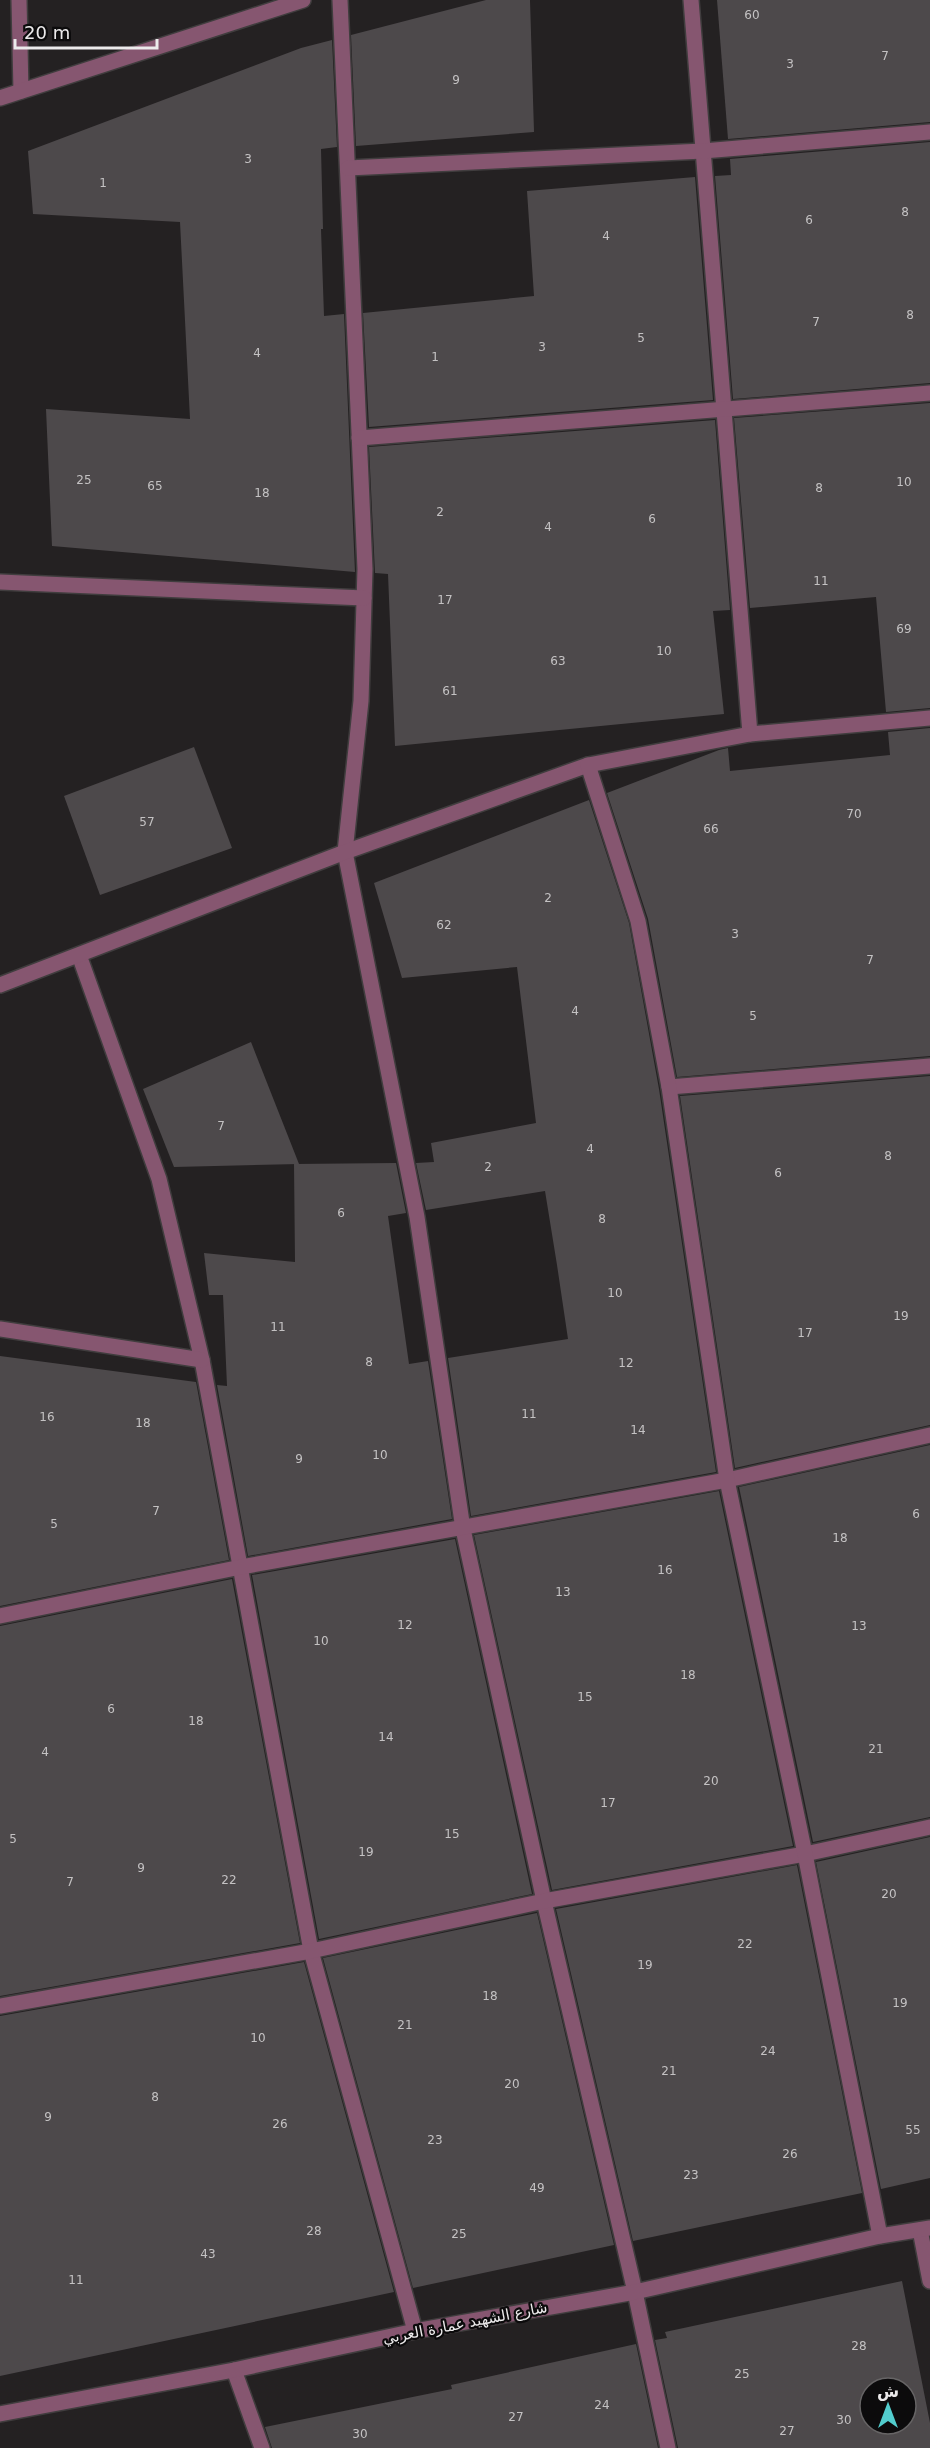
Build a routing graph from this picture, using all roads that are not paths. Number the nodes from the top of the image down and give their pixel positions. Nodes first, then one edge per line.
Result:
1 (19, 0) edge
2 (303, 0) edge
3 (340, 0) edge
4 (691, 0) edge
5 (21, 91) junction
6 (0, 98) edge
7 (930, 132) edge
8 (703, 151) junction
9 (348, 168) junction
10 (930, 393) edge
11 (724, 409) junction
12 (359, 438) junction
13 (0, 582) edge
14 (364, 598) junction
15 (930, 718) edge
16 (750, 734) junction
17 (588, 765) junction
18 (345, 852) junction
19 (80, 955) junction
20 (0, 985) edge
21 (930, 1066) edge
22 (669, 1087) junction
23 (0, 1329) edge
24 (202, 1360) junction
25 (930, 1435) edge
26 (727, 1480) junction
27 (463, 1529) junction
28 (241, 1567) junction
29 (0, 1616) edge
30 (930, 1827) edge
31 (805, 1854) junction
32 (544, 1901) junction
33 (311, 1951) junction
34 (0, 2006) edge
35 (925, 2229) edge
36 (880, 2236) junction
37 (930, 2281) edge
38 (635, 2292) junction
39 (415, 2331) junction
40 (234, 2370) junction
41 (0, 2414) edge
42 (262, 2448) edge
43 (668, 2448) edge

1 - 5 street
2 - 5 street
3 - 9 street
4 - 8 street
5 - 6 street
7 - 8 street
8 - 9 street
8 - 11 street
9 - 12 street
10 - 11 street
11 - 12 street
11 - 16 street
12 - 14 street
13 - 14 street
14 - 18 street
15 - 16 street
16 - 17 street
17 - 18 street
17 - 22 street
18 - 19 street
18 - 27 street
19 - 20 street
19 - 24 street
21 - 22 street
22 - 26 street
23 - 24 street
24 - 28 street
25 - 26 street
26 - 27 street
26 - 31 street
27 - 28 street
27 - 32 street
28 - 29 street
28 - 33 street
30 - 31 street
31 - 32 street
31 - 36 street
32 - 33 street
32 - 38 street
33 - 34 street
33 - 39 street
35 - 36 street, شارع الشهيد عمارة العربي
35 - 37 street
36 - 38 street, شارع الشهيد عمارة العربي
38 - 39 street, شارع الشهيد عمارة العربي
38 - 43 street
39 - 40 street, شارع الشهيد عمارة العربي
40 - 41 street, شارع الشهيد عمارة العربي
40 - 42 street

